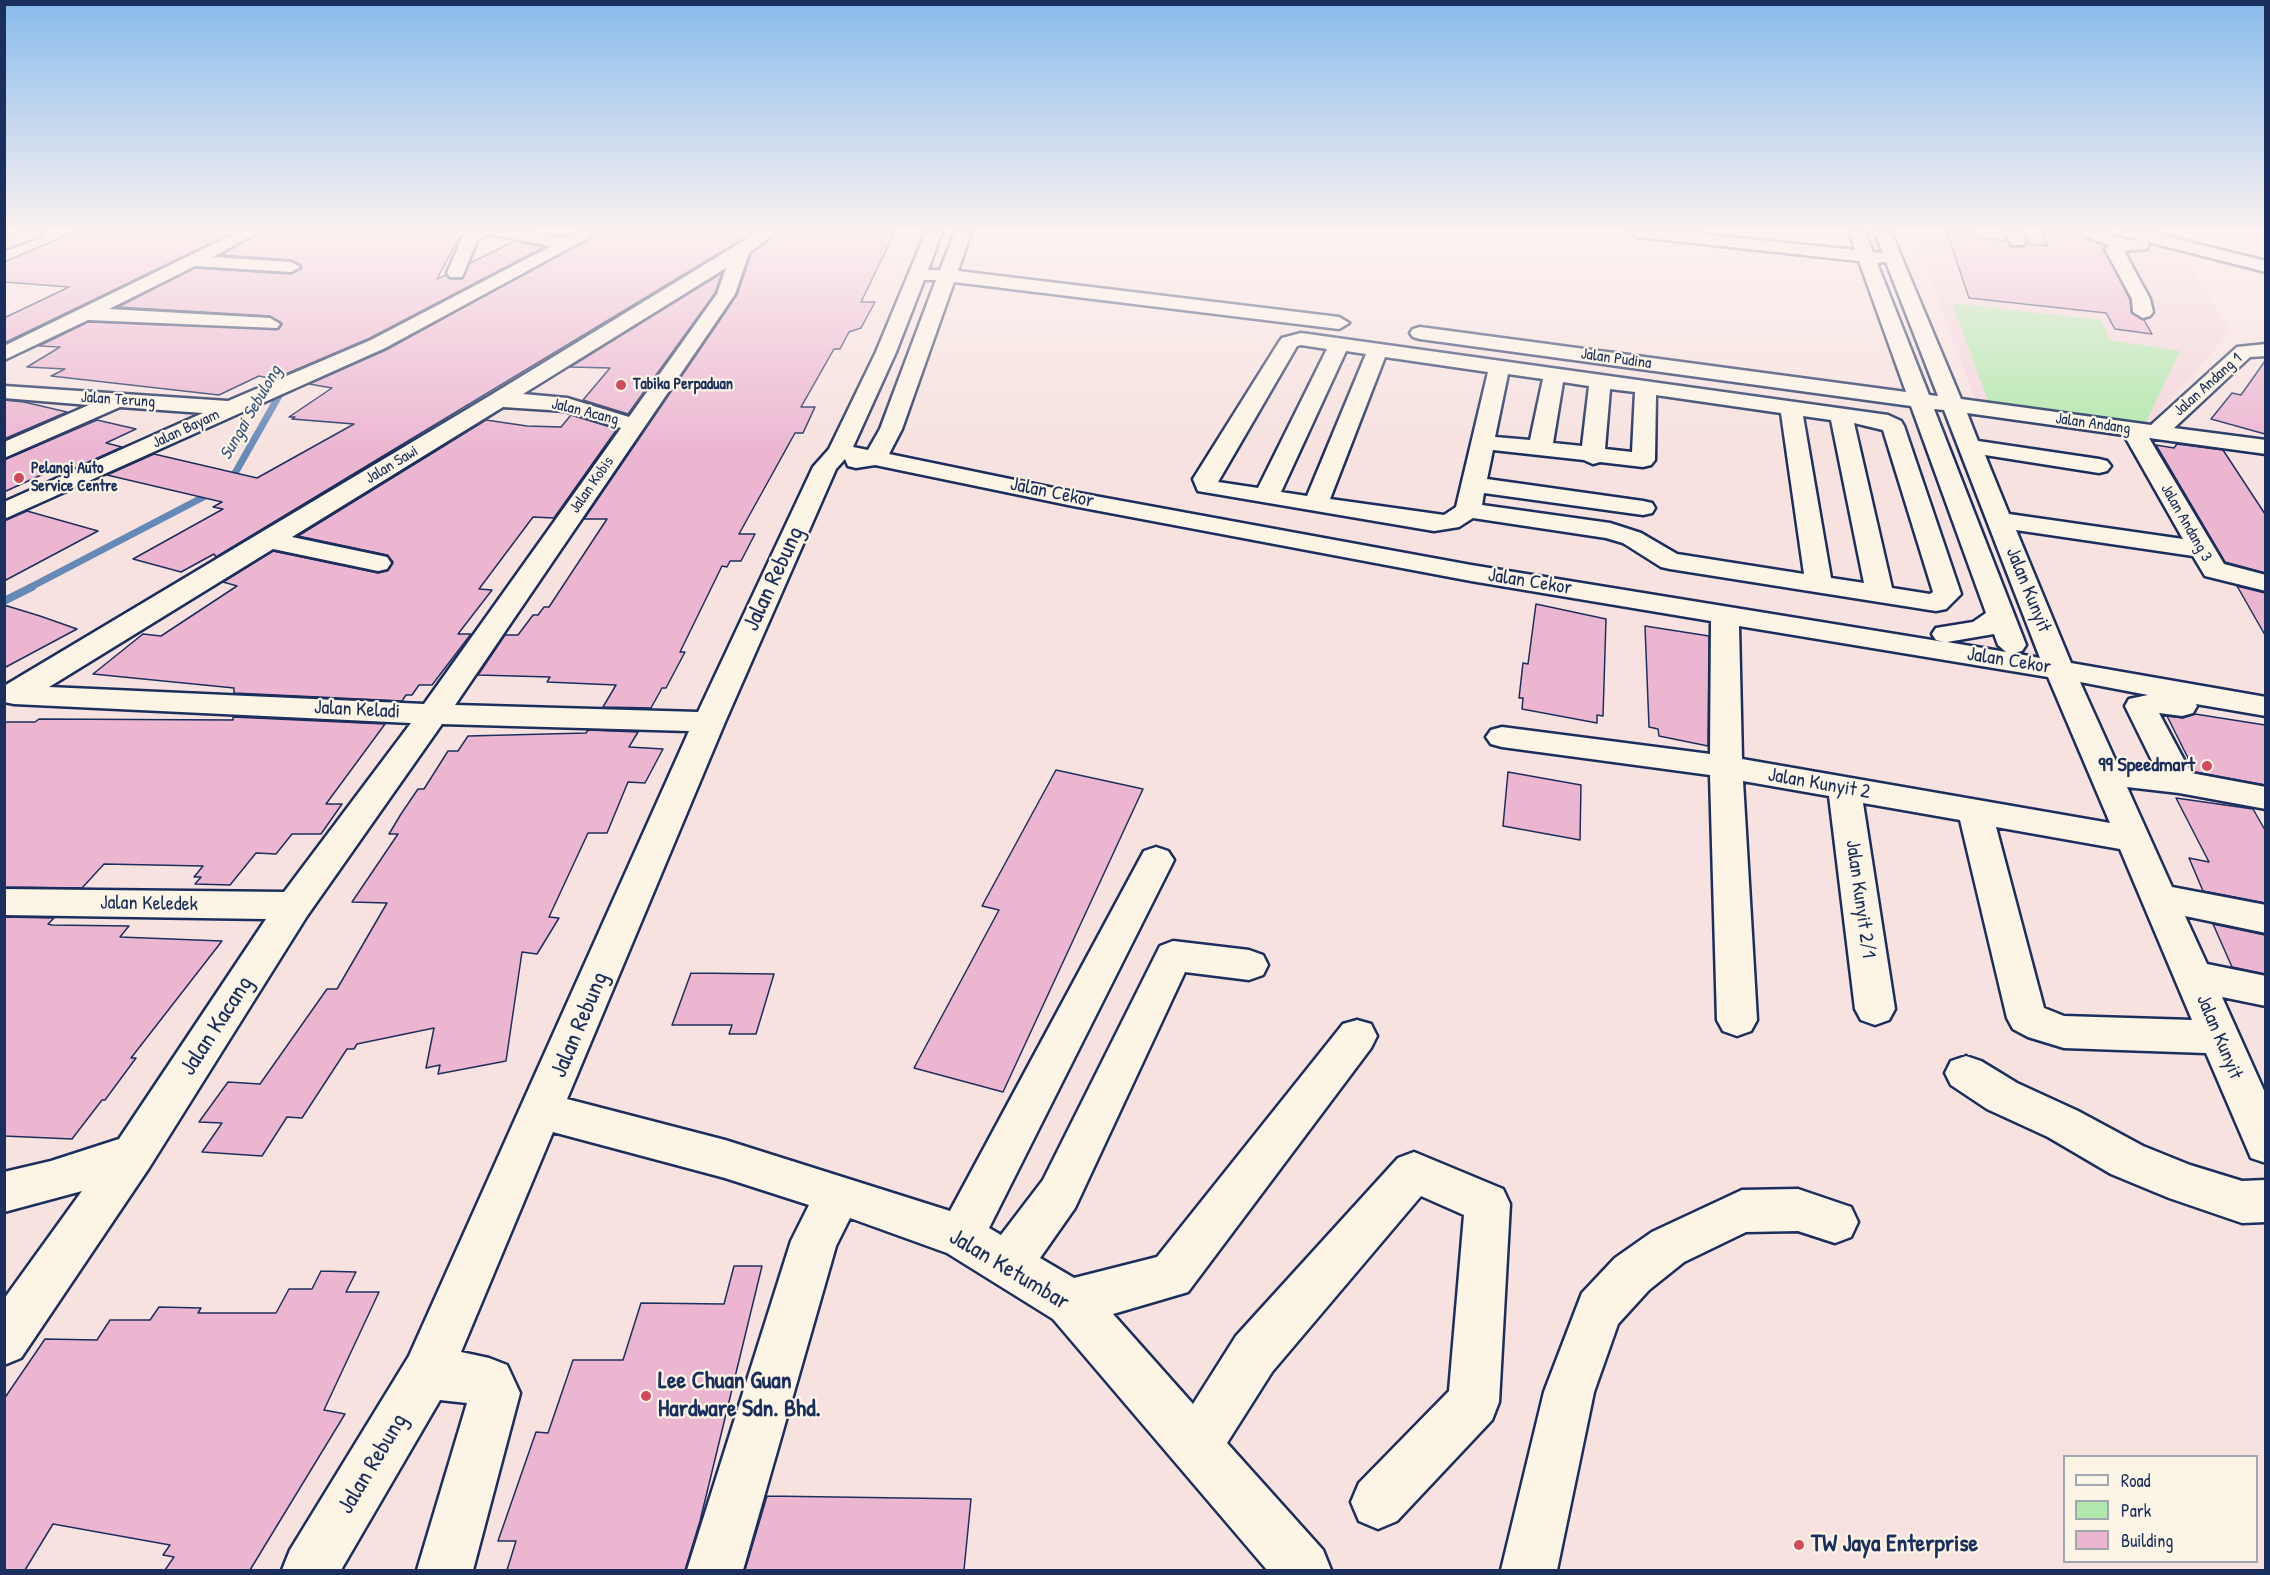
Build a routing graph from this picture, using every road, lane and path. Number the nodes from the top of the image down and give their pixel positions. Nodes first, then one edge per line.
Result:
1 (103, 306) edge
2 (450, 306) edge
3 (652, 306) edge
4 (718, 306) edge
5 (905, 306) edge
6 (934, 306) edge
7 (1196, 306) edge
8 (1885, 306) edge
9 (1913, 306) edge
10 (2142, 306) edge
11 (2143, 312) dead end
12 (86, 314) junction
13 (270, 324) dead end
14 (1356, 325) dead end
15 (1402, 331) dead end
16 (1339, 344) junction
17 (1378, 350) junction
18 (2257, 350) edge
19 (4, 354) edge
20 (1585, 355) junction
21 (1499, 367) junction
22 (1554, 375) junction
23 (1590, 380) junction
24 (1646, 388) junction
25 (4, 392) edge
26 (117, 400) junction
27 (499, 400) junction
28 (1921, 401) junction
29 (238, 405) junction
30 (1953, 405) junction
31 (1791, 408) junction
32 (1841, 415) junction
33 (634, 425) junction
34 (2144, 431) junction
35 (1482, 442) junction
36 (2256, 445) edge
37 (1969, 446) junction
38 (1540, 450) junction
39 (4, 451) edge
40 (1593, 457) junction
41 (875, 458) junction
42 (832, 459) junction
43 (1643, 460) junction
44 (2099, 466) dead end
45 (2265, 472) edge
46 (1000, 482) junction
47 (1473, 484) junction
48 (1266, 497) junction
49 (1316, 505) junction
50 (1643, 507) junction
51 (1468, 510) junction
52 (4, 512) edge
53 (1999, 520) junction
54 (269, 540) junction
55 (1643, 546) junction
56 (2200, 549) junction
57 (378, 563) dead end
58 (2265, 583) edge
59 (1819, 585) junction
60 (1880, 595) junction
61 (1725, 614) junction
62 (2001, 614) junction
63 (1946, 634) junction
64 (2012, 645) junction
65 (2057, 661) junction
66 (9, 694) edge
67 (2265, 706) edge
68 (433, 714) junction
69 (2265, 720) edge
70 (709, 722) junction
71 (1502, 737) dead end
72 (1726, 767) junction
73 (2106, 774) junction
74 (2179, 782) junction
75 (1844, 788) junction
76 (2265, 798) edge
77 (1975, 812) junction
78 (2135, 840) junction
79 (1156, 860) dead end
80 (2160, 898) junction
81 (4, 902) edge
82 (294, 906) junction
83 (2265, 919) edge
84 (1249, 965) dead end
85 (2193, 976) junction
86 (2265, 991) edge
87 (1875, 1009) dead end
88 (1737, 1020) dead end
89 (1357, 1036) dead end
90 (2220, 1037) junction
91 (1966, 1074) dead end
92 (543, 1111) junction
93 (2265, 1144) edge
94 (134, 1154) junction
95 (4, 1192) edge
96 (839, 1194) junction
97 (2265, 1201) edge
98 (1835, 1222) dead end
99 (961, 1236) junction
100 (1007, 1264) junction
101 (1070, 1302) junction
102 (4, 1341) edge
103 (427, 1374) junction
104 (1196, 1446) junction
105 (1378, 1502) dead end
106 (310, 1570) edge
107 (445, 1570) edge
108 (715, 1570) edge
109 (1303, 1570) edge
110 (1529, 1570) edge

1 - 12 street
2 - 29 street, Jalan Bayam
3 - 27 street, Jalan Sawi
4 - 33 street, Jalan Kobis
5 - 42 street, Jalan Rebung
6 - 41 street
7 - 14 street
8 - 28 street, Jalan Kunyit
9 - 30 street, Jalan Kunyit
10 - 11 street
12 - 13 street
12 - 19 street
15 - 20 street, Jalan Pudina
16 - 17 street
16 - 48 street
16 - 48 street
17 - 21 street
17 - 49 street
18 - 34 street, Jalan Andang 1
20 - 23 street
20 - 28 street, Jalan Pudina
21 - 22 street
21 - 35 street
22 - 23 street
22 - 38 street
23 - 24 street
23 - 40 street
24 - 31 street
24 - 43 street
25 - 26 street, Jalan Terung
26 - 29 street, Jalan Terung
26 - 39 street
27 - 33 street, Jalan Acang
27 - 54 street, Jalan Sawi
28 - 30 street, Jalan Andang
28 - 62 street, Jalan Kunyit
29 - 52 street, Jalan Bayam
30 - 34 street, Jalan Andang
30 - 37 street, Jalan Kunyit
31 - 32 street
31 - 59 street
32 - 60 street
32 - 60 street
33 - 68 street, Jalan Kobis
34 - 36 street, Jalan Andang
34 - 56 street, Jalan Andang 3
35 - 38 street
35 - 47 street
36 - 45 street
37 - 44 street
37 - 53 street, Jalan Kunyit
38 - 40 street
40 - 43 street
41 - 42 street
41 - 46 street, Jalan Cekor
42 - 70 street, Jalan Rebung
43 - 50 street
46 - 61 street, Jalan Cekor
46 - 63 street, Jalan Cekor
47 - 50 street
47 - 51 street
48 - 49 street
49 - 51 street
50 - 55 street
51 - 55 street
53 - 56 street
53 - 65 street, Jalan Kunyit
54 - 57 street
54 - 66 street, Jalan Sawi
55 - 59 street
56 - 58 street, Jalan Andang 3
59 - 60 street
61 - 65 street, Jalan Cekor
61 - 72 street
62 - 63 street
62 - 64 street, Jalan Kunyit
63 - 64 street, Jalan Cekor
64 - 65 street, Jalan Cekor
65 - 67 street, Jalan Cekor
65 - 73 street, Jalan Kunyit
66 - 68 street, Jalan Keladi
68 - 70 street, Jalan Keladi
68 - 82 street, Jalan Kacang
69 - 74 street
70 - 92 street, Jalan Rebung
71 - 72 street, Jalan Kunyit 2
72 - 75 street, Jalan Kunyit 2
72 - 88 street
73 - 74 street
73 - 78 street, Jalan Kunyit
74 - 76 street
75 - 77 street, Jalan Kunyit 2
75 - 87 street, Jalan Kunyit 2/1
77 - 78 street, Jalan Kunyit 2
77 - 90 street
78 - 80 street, Jalan Kunyit
79 - 99 street
80 - 83 street
80 - 85 street, Jalan Kunyit
81 - 82 street, Jalan Keledek
82 - 94 street, Jalan Kacang
84 - 100 street
85 - 86 street
85 - 90 street, Jalan Kunyit
89 - 101 street
90 - 93 street, Jalan Kunyit
91 - 97 street
92 - 96 street, Jalan Ketumbar
92 - 103 street, Jalan Rebung
94 - 95 street
94 - 102 street, Jalan Kacang
96 - 99 street, Jalan Ketumbar
96 - 108 street
98 - 110 street
99 - 100 street, Jalan Ketumbar
100 - 101 street, Jalan Ketumbar
101 - 104 street, Jalan Ketumbar
103 - 106 street, Jalan Rebung
103 - 107 street
104 - 105 street
104 - 109 street, Jalan Ketumbar

